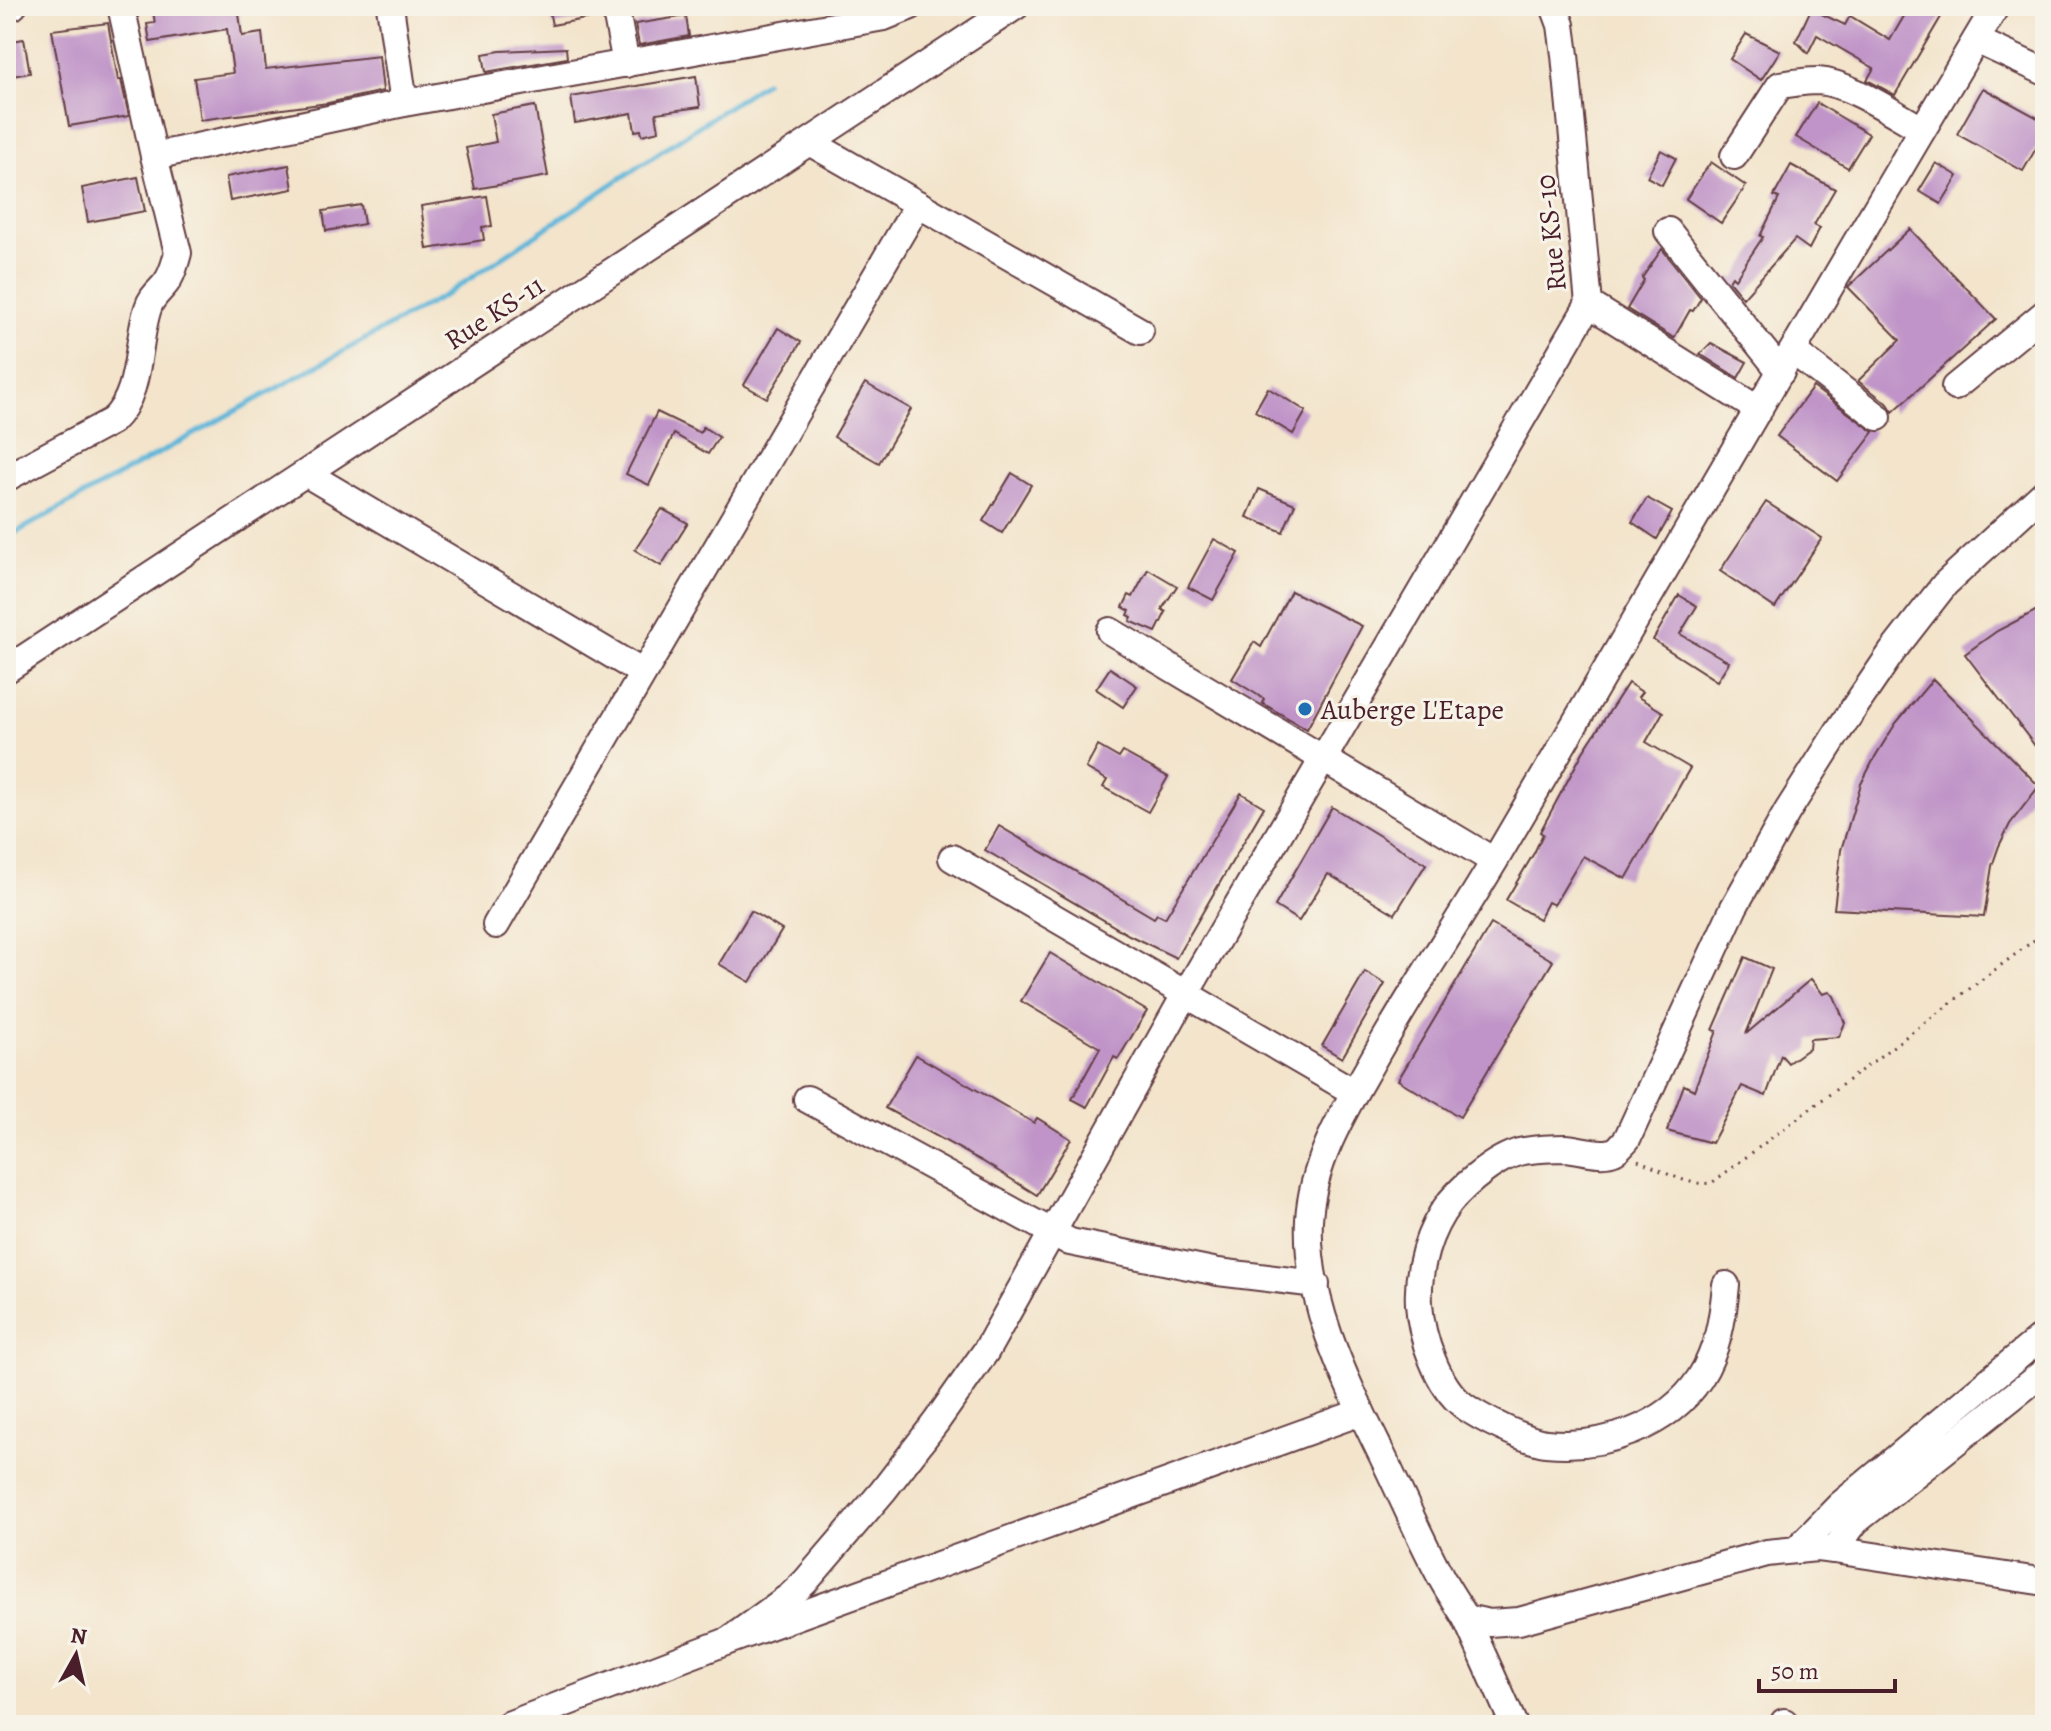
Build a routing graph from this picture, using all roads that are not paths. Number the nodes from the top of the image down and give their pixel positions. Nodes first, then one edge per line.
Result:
1 (13, 6) edge
2 (121, 6) edge
3 (390, 6) edge
4 (615, 6) edge
5 (911, 6) edge
6 (1016, 6) edge
7 (1554, 6) edge
8 (1996, 6) edge
9 (6, 7) edge
10 (1976, 40) junction
11 (626, 64) junction
12 (2045, 72) edge
13 (404, 103) junction
14 (1922, 129) junction
15 (811, 143) junction
16 (154, 156) junction
17 (1734, 156) dead end
18 (918, 204) junction
19 (1668, 231) dead end
20 (1589, 304) junction
21 (2045, 313) edge
22 (1140, 331) dead end
23 (1787, 362) junction
24 (1955, 387) dead end
25 (1759, 410) junction
26 (1878, 417) dead end
27 (307, 474) junction
28 (6, 478) edge
29 (2045, 492) edge
30 (1110, 631) dead end
31 (6, 670) edge
32 (643, 673) junction
33 (1323, 760) junction
34 (952, 858) dead end
35 (1494, 861) junction
36 (496, 925) dead end
37 (1185, 995) junction
38 (1354, 1092) junction
39 (807, 1099) dead end
40 (1053, 1234) junction
41 (1316, 1284) junction
42 (1726, 1285) dead end
43 (2045, 1334) edge
44 (2045, 1371) edge
45 (1361, 1412) junction
46 (1797, 1549) junction
47 (1834, 1550) junction
48 (2045, 1582) edge
49 (1466, 1618) junction
50 (728, 1641) junction
51 (508, 1725) edge
52 (1514, 1725) edge

1 - 9 street
2 - 16 street
3 - 13 street
4 - 11 street
5 - 11 street
6 - 15 street, Rue KS-11
7 - 20 street, Rue KS-10
8 - 10 street
10 - 12 street
10 - 14 street
11 - 13 street
13 - 16 street
14 - 17 street
14 - 23 street
15 - 18 street
15 - 27 street, Rue KS-11
16 - 28 street
18 - 22 street
18 - 32 street
19 - 23 street
20 - 25 street, Rue KS-10
20 - 33 street
21 - 24 street
23 - 25 street
23 - 26 street
25 - 35 street
27 - 31 street, Rue KS-11
27 - 32 street
29 - 42 street
30 - 33 street
32 - 36 street
33 - 35 street
33 - 37 street
34 - 37 street
35 - 38 street
37 - 38 street
37 - 40 street
38 - 41 street
39 - 40 street
40 - 41 street
40 - 50 street
41 - 45 street
43 - 46 street
44 - 47 street
45 - 49 street
45 - 50 street
46 - 47 street
46 - 49 street
47 - 48 street
49 - 52 street
50 - 51 street

